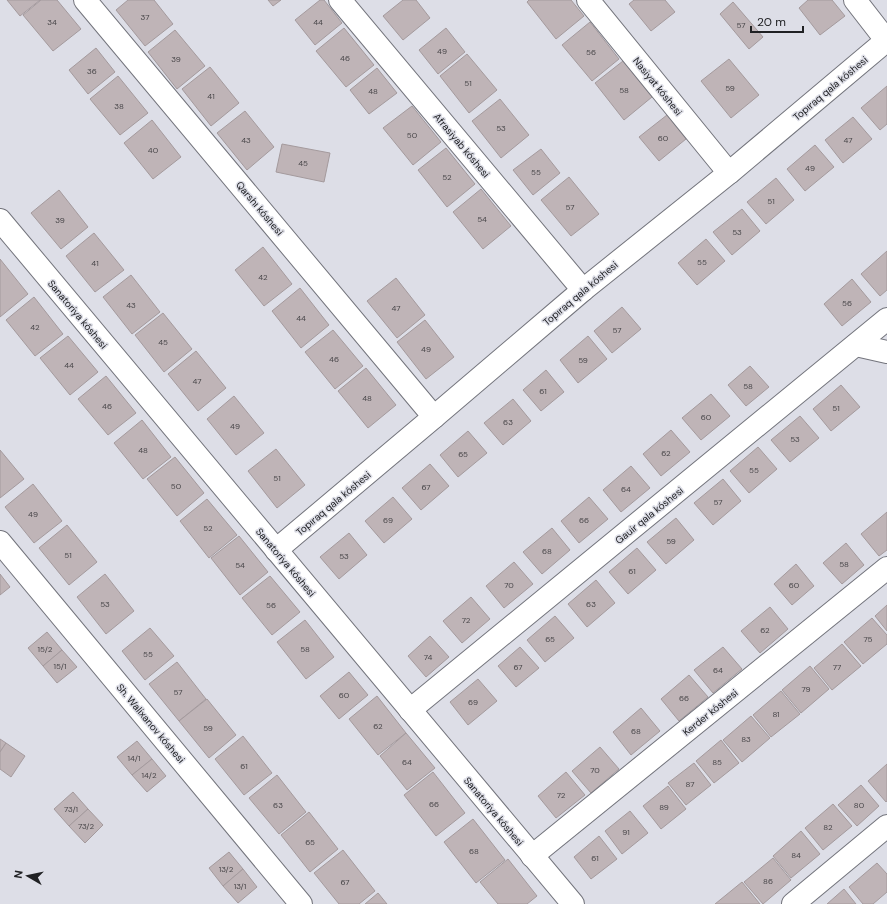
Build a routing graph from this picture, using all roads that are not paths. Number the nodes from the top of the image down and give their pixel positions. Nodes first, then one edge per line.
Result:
1 (84, 0) edge
2 (340, 0) edge
3 (588, 0) edge
4 (855, 0) edge
5 (887, 40) edge
6 (729, 173) junction
7 (0, 220) edge
8 (583, 290) junction
9 (887, 319) edge
10 (856, 345) junction
11 (887, 352) edge
12 (434, 417) junction
13 (0, 542) edge
14 (276, 550) junction
15 (887, 568) edge
16 (410, 710) junction
17 (887, 826) edge
18 (532, 856) junction
19 (301, 904) edge
20 (573, 904) edge
21 (793, 904) edge

1 - 12 street, Qarshı kóshesi
2 - 8 street, Afrasiyab kóshesi
3 - 6 street, Nasiyat kóshesi
4 - 5 street
5 - 6 street, Topıraq qala kóshesi
6 - 8 street, Topıraq qala kóshesi
7 - 14 street, Sanatoriya kóshesi
8 - 12 street, Topıraq qala kóshesi
9 - 10 street, Gauir qala kóshesi
10 - 11 street
10 - 16 street, Gauir qala kóshesi
12 - 14 street, Topıraq qala kóshesi
13 - 19 street, Sh. Walixanov kóshesi
14 - 16 street, Sanatoriya kóshesi
15 - 18 street, Kerder kóshesi
16 - 18 street, Sanatoriya kóshesi
17 - 21 street
18 - 20 street, Sanatoriya kóshesi

